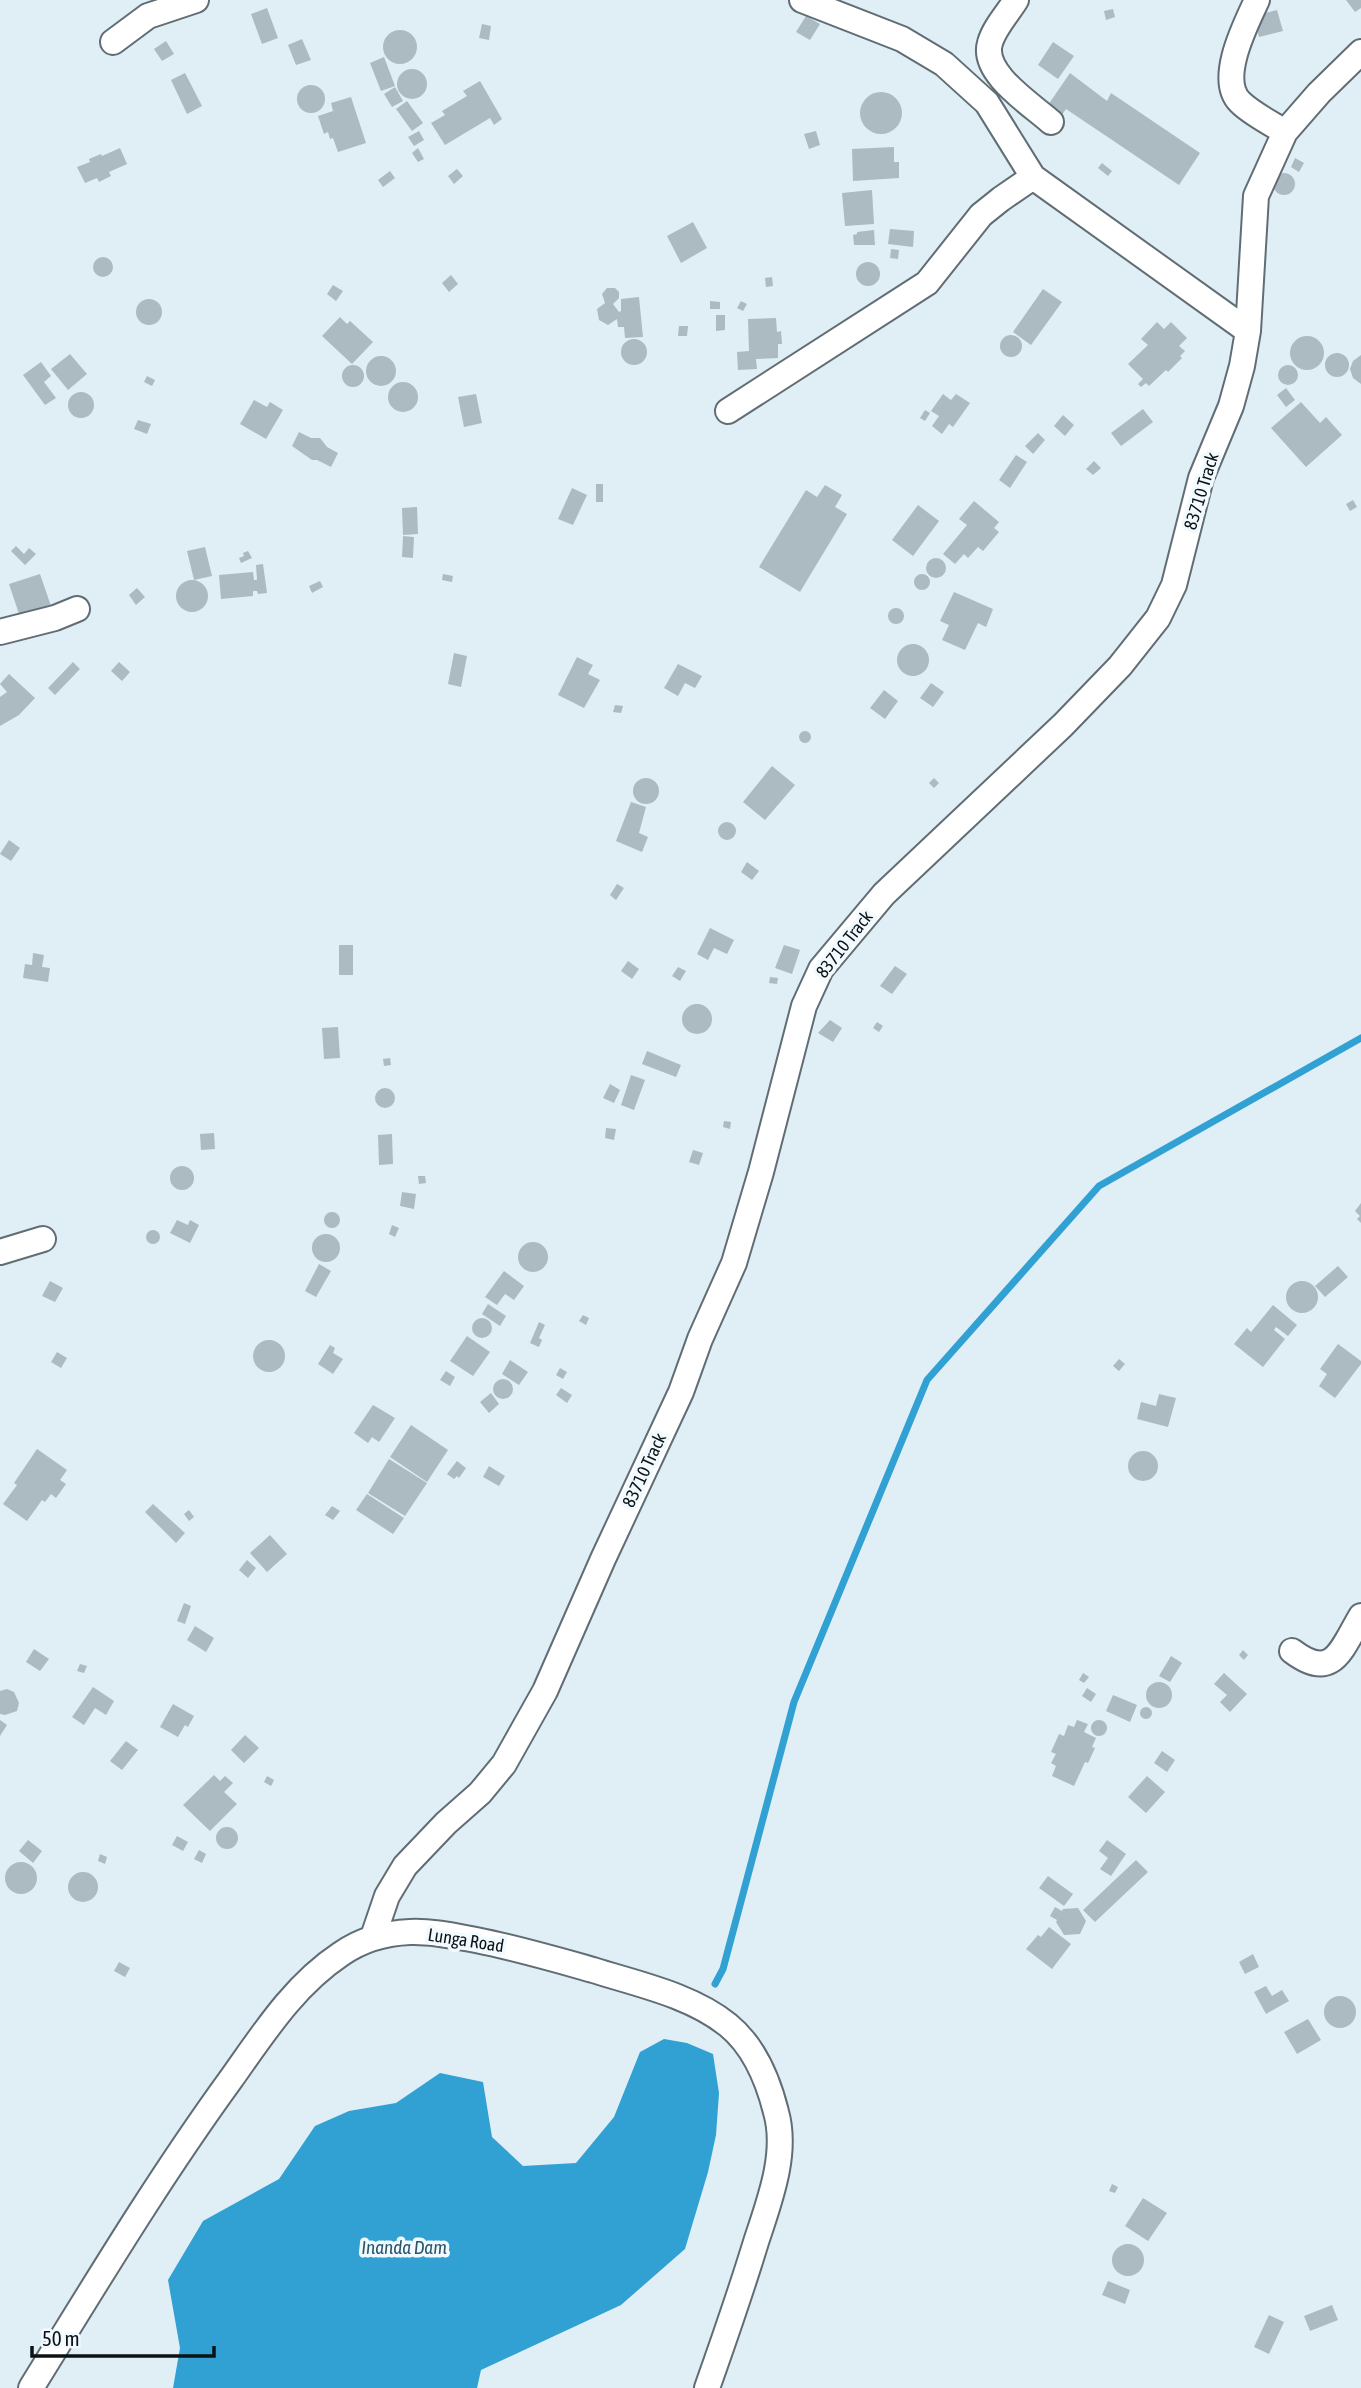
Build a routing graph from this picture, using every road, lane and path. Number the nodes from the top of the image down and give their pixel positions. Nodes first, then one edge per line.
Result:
1 (196, 0) edge
2 (802, 0) edge
3 (1016, 0) edge
4 (1257, 0) edge
5 (113, 42) dead end
6 (1361, 52) edge
7 (1051, 122) dead end
8 (1285, 132) junction
9 (1034, 177) junction
10 (1248, 331) junction
11 (727, 411) dead end
12 (77, 609) dead end
13 (0, 632) edge
14 (43, 1239) dead end
15 (0, 1252) edge
16 (1361, 1616) edge
17 (1292, 1651) dead end
18 (373, 1937) junction
19 (31, 2388) edge
20 (707, 2388) edge

1 - 5 street
2 - 9 street
3 - 7 street
4 - 8 street
6 - 8 street, 83710 Track
8 - 10 street, 83710 Track
9 - 10 street
9 - 11 street
10 - 18 street, 83710 Track
12 - 13 street
14 - 15 street
16 - 17 street
18 - 19 street, Lunga Road
18 - 20 street, Lunga Road

